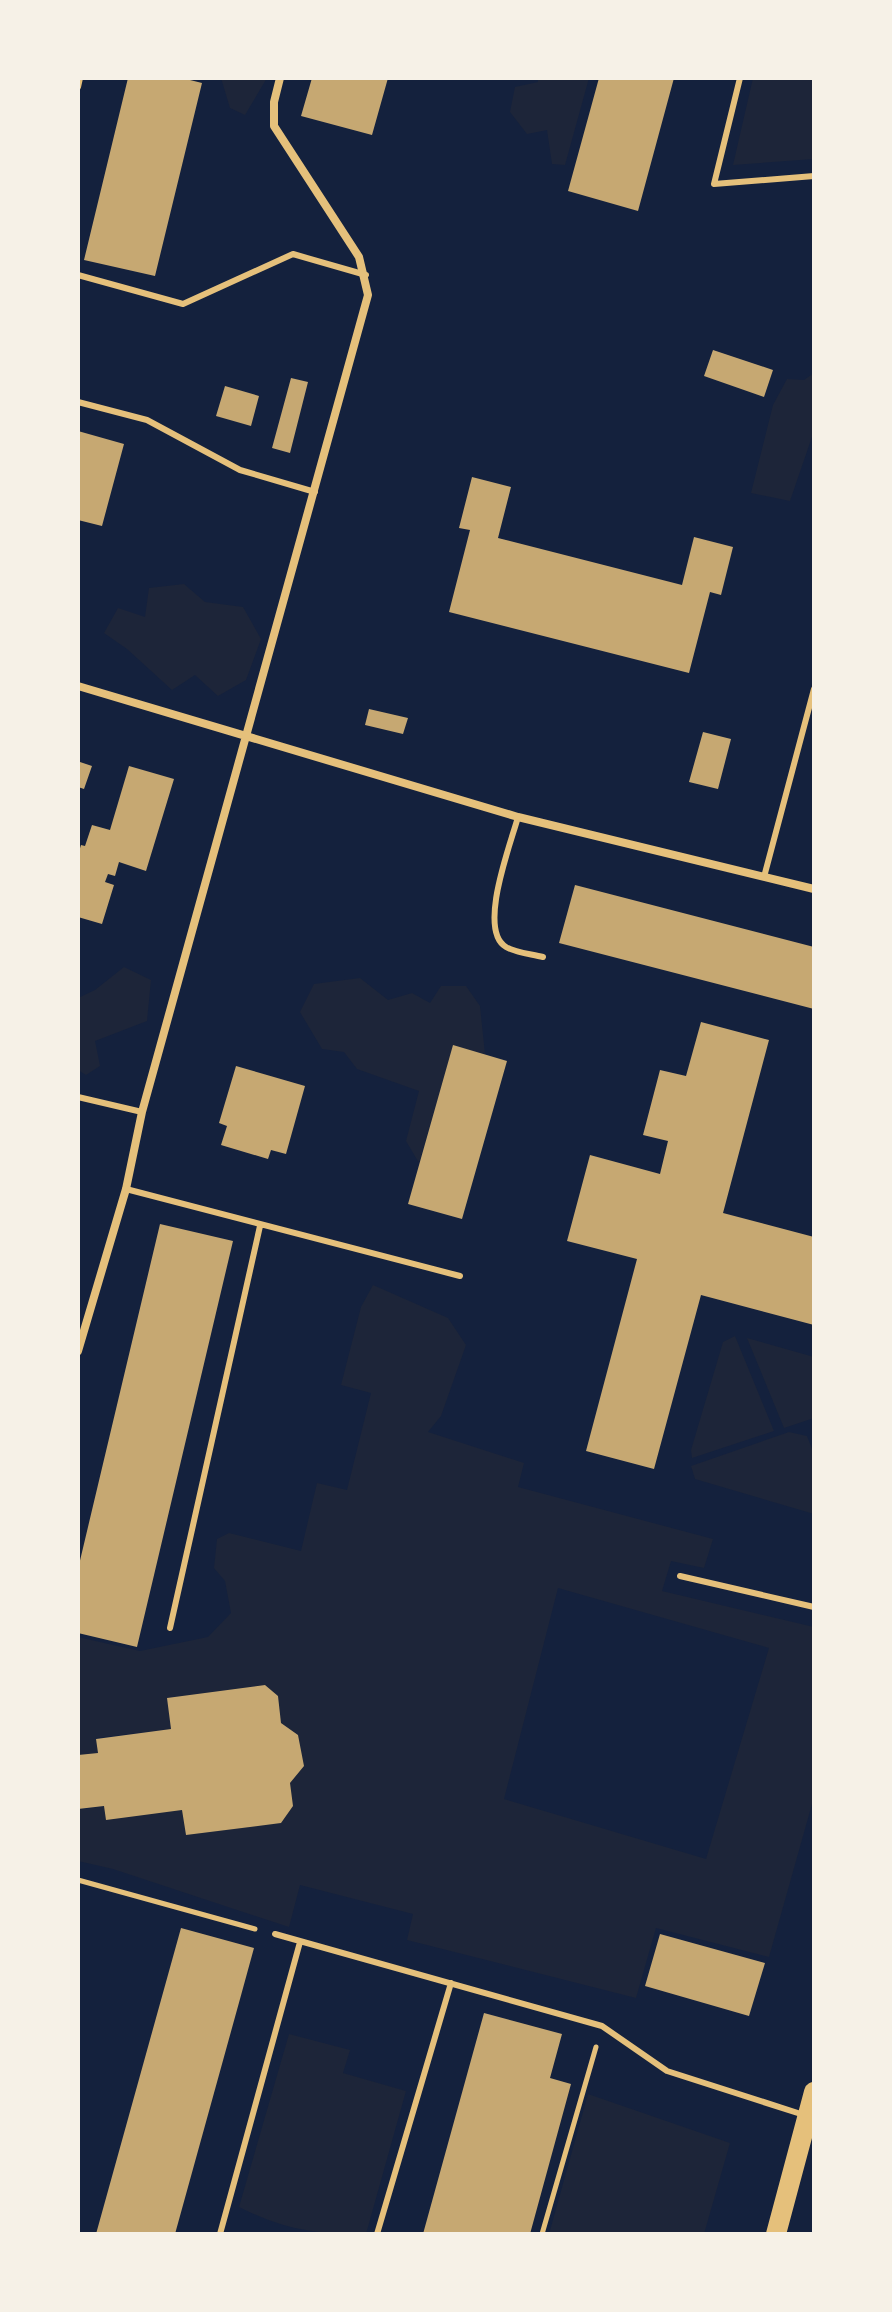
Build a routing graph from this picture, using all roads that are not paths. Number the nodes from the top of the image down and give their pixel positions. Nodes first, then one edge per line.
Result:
1 (80, 78) edge
2 (280, 78) edge
3 (740, 78) edge
4 (78, 87) edge
5 (814, 176) edge
6 (78, 275) edge
7 (366, 275) junction
8 (78, 402) edge
9 (315, 492) junction
10 (79, 686) edge
11 (814, 689) edge
12 (249, 736) junction
13 (518, 817) junction
14 (764, 877) junction
15 (814, 889) edge
16 (543, 957) dead end
17 (78, 1097) edge
18 (142, 1112) junction
19 (126, 1189) junction
20 (260, 1226) junction
21 (460, 1276) dead end
22 (78, 1351) edge
23 (680, 1576) dead end
24 (814, 1607) edge
25 (170, 1628) dead end
26 (275, 1934) road end
27 (300, 1942) junction
28 (451, 1983) junction
29 (814, 2092) edge
30 (808, 2116) junction
31 (220, 2234) edge
32 (377, 2234) edge
33 (776, 2234) edge

1 - 4 lane
2 - 7 street
3 - 5 lane
6 - 7 lane
7 - 9 street
8 - 9 lane
9 - 12 street
10 - 12 street
11 - 14 lane
12 - 13 street
12 - 18 street
13 - 14 street
13 - 16 lane
14 - 15 street
17 - 18 lane
18 - 19 street
19 - 20 lane
19 - 22 street
20 - 21 lane
20 - 25 lane
23 - 24 lane
26 - 27 lane
27 - 28 lane
27 - 31 lane
28 - 30 lane
28 - 32 lane
29 - 30 main road
30 - 33 main road

